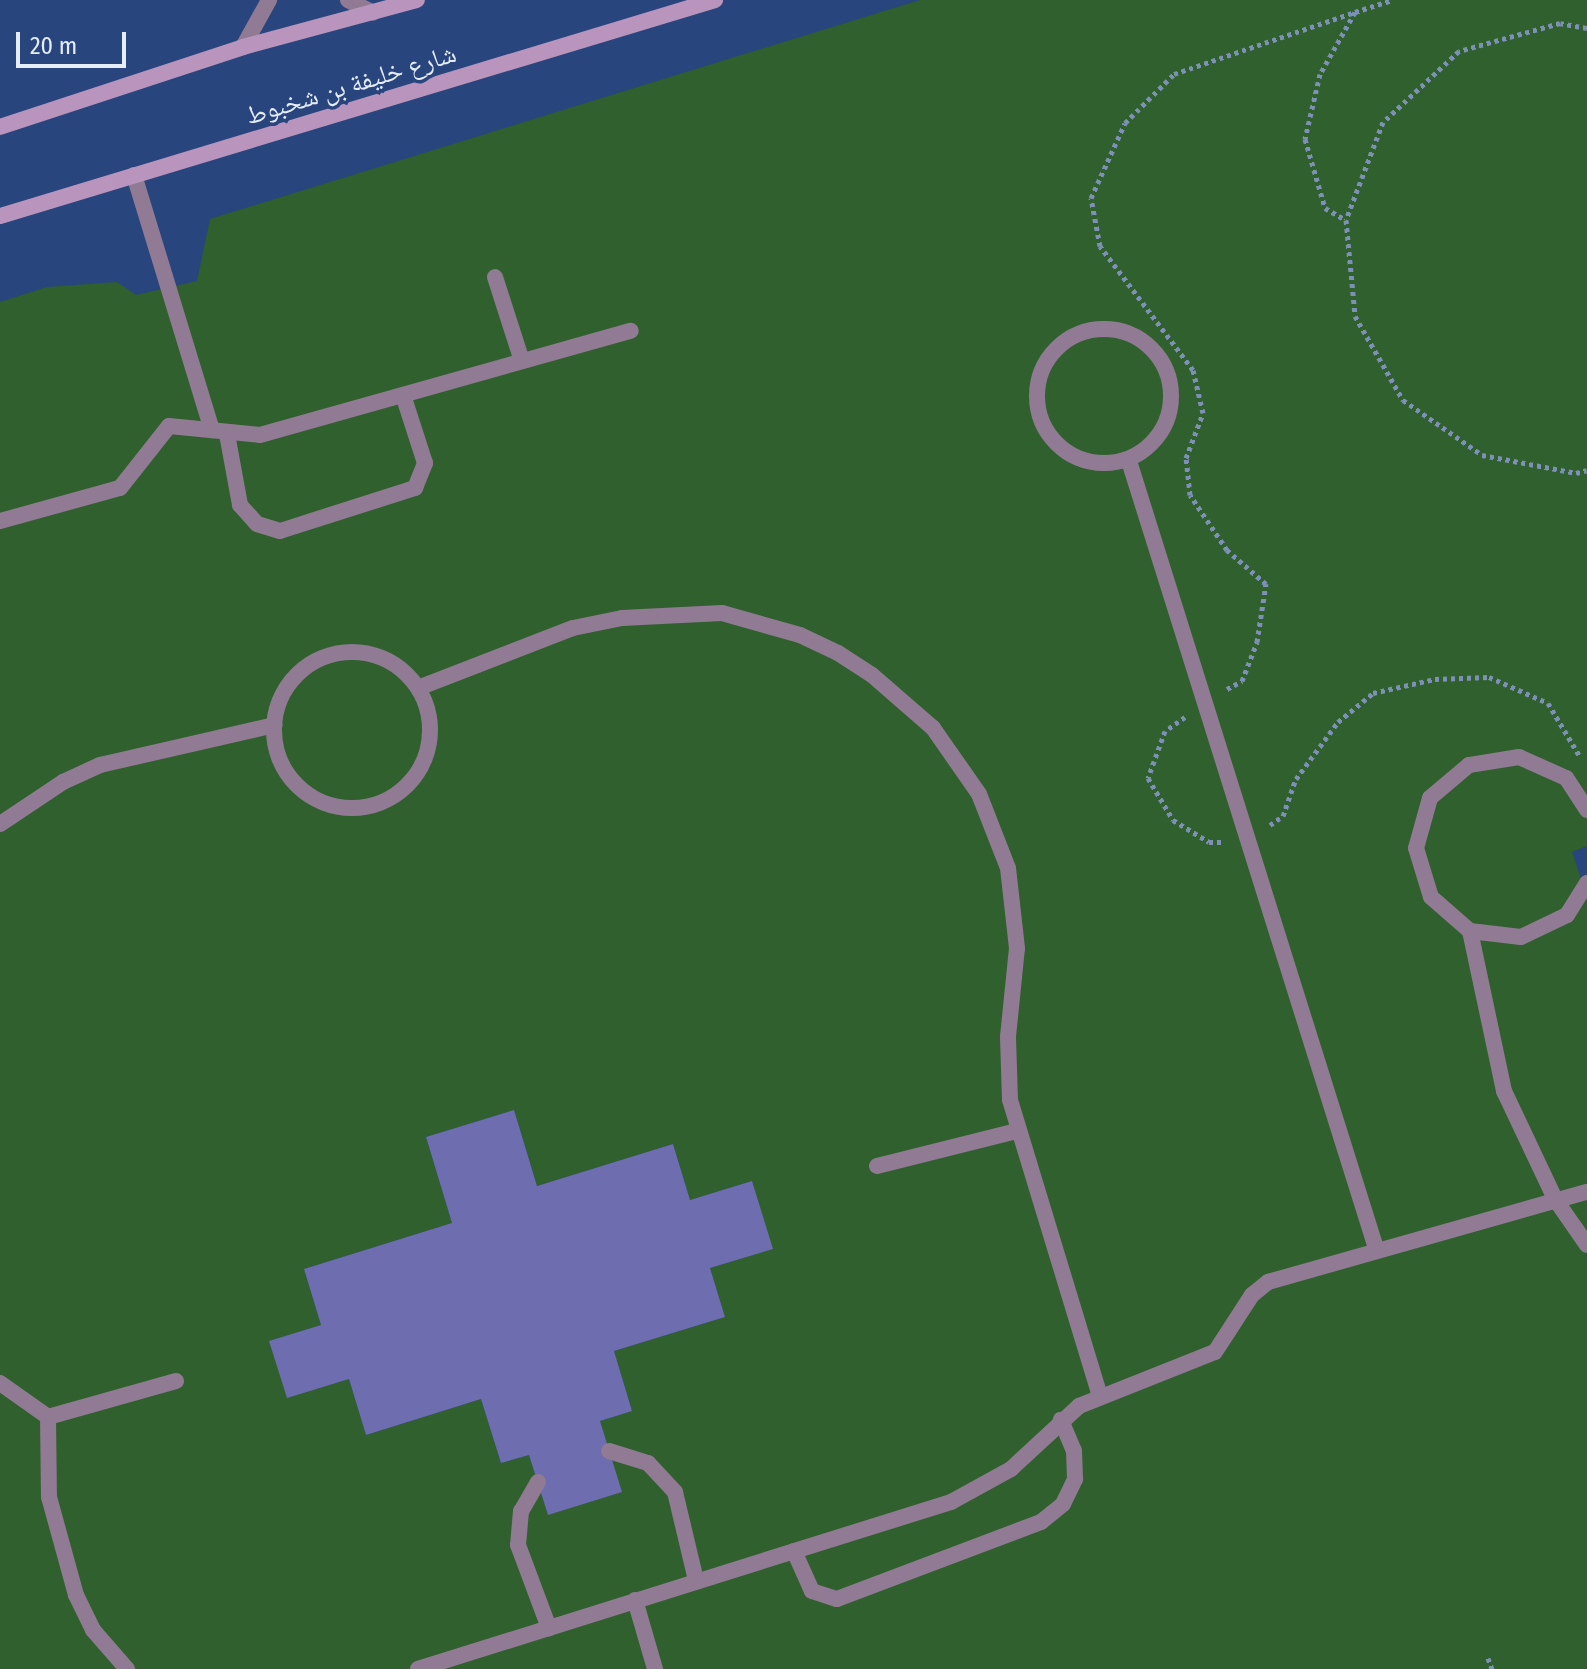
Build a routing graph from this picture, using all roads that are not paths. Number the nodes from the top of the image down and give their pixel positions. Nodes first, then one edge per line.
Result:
1 (269, 0) edge
2 (348, 0) edge
3 (417, 0) edge
4 (715, 0) edge
5 (373, 13) junction
6 (243, 47) junction
7 (0, 127) edge
8 (134, 175) junction
9 (0, 216) edge
10 (495, 277) dead end
11 (631, 331) dead end
12 (522, 361) junction
13 (403, 395) junction
14 (220, 432) junction
15 (1129, 461) junction
16 (0, 521) edge
17 (418, 688) junction
18 (274, 725) junction
19 (1587, 810) edge
20 (0, 824) edge
21 (1587, 883) edge
22 (1470, 931) junction
23 (1016, 1131) junction
24 (877, 1166) dead end
25 (1587, 1192) edge
26 (1555, 1199) junction
27 (1587, 1245) edge
28 (1376, 1248) junction
29 (176, 1381) dead end
30 (0, 1383) edge
31 (1100, 1397) junction
32 (48, 1417) junction
33 (1061, 1420) junction
34 (609, 1451) dead end
35 (538, 1482) dead end
36 (794, 1551) junction
37 (696, 1580) junction
38 (635, 1600) junction
39 (549, 1628) junction
40 (118, 1666) edge
41 (418, 1669) edge
42 (655, 1669) edge

1 - 6 street
2 - 5 street
3 - 5 main road
4 - 8 main road, شارع خليفة بن شخبوط
5 - 6 main road
6 - 7 main road
8 - 9 main road, شارع خليفة بن شخبوط
8 - 14 street
10 - 12 street
11 - 12 street
12 - 13 street
13 - 14 street
13 - 14 street
14 - 16 street
15 - 15 street
15 - 28 street
17 - 18 street
17 - 18 street
17 - 23 street
18 - 20 street
19 - 22 street
21 - 22 street
22 - 26 street
23 - 24 street
23 - 31 street
25 - 26 street
26 - 27 street
26 - 28 street
28 - 31 street
29 - 32 street
30 - 32 street
31 - 33 street
32 - 40 street
33 - 36 street
33 - 36 street
34 - 37 street
35 - 39 street
36 - 37 street
37 - 38 street
38 - 39 street
38 - 42 street
39 - 41 street

